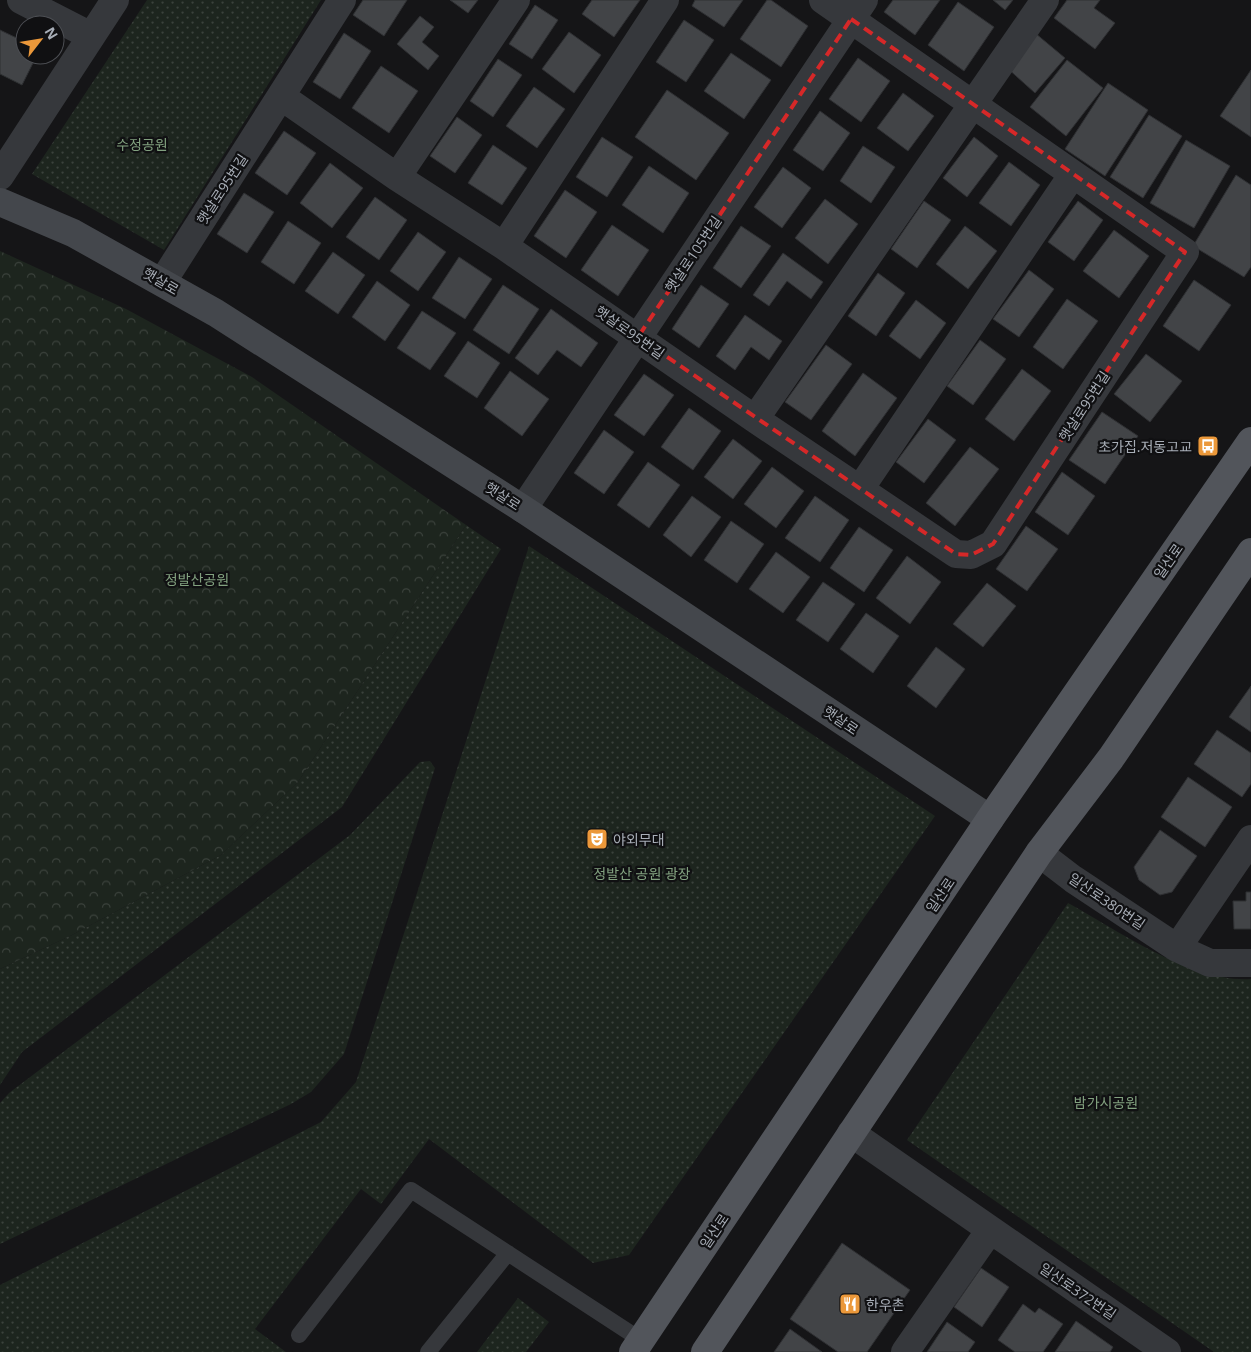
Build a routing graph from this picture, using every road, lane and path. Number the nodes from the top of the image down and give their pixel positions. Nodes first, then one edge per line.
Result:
1 (21, 0) edge
2 (115, 0) edge
3 (342, 0) edge
4 (516, 0) edge
5 (665, 0) edge
6 (823, 0) edge
7 (1045, 0) edge
8 (857, 10) edge
9 (91, 36) junction
10 (282, 97) junction
11 (973, 105) junction
12 (1073, 174) junction
13 (0, 176) edge
14 (397, 177) junction
15 (0, 202) edge
16 (504, 246) junction
17 (163, 281) junction
18 (638, 337) junction
19 (755, 419) junction
20 (1251, 441) edge
21 (860, 489) junction
22 (523, 509) junction
23 (1251, 552) edge
24 (990, 819) junction
25 (1251, 839) edge
26 (1039, 853) junction
27 (1177, 948) junction
28 (1251, 963) edge
29 (851, 1133) junction
30 (990, 1230) junction
31 (508, 1253) junction
32 (299, 1335) dead end
33 (637, 1346) edge
34 (428, 1352) edge
35 (705, 1352) edge
36 (905, 1352) edge
37 (1167, 1352) edge

1 - 9 street
2 - 9 street
3 - 10 street, 햇살로95번길
4 - 14 street
5 - 16 street
6 - 8 street, 햇살로95번길
7 - 11 street
8 - 11 street, 햇살로95번길
8 - 18 street, 햇살로105번길
9 - 13 street
10 - 14 street, 햇살로95번길
10 - 17 street, 햇살로95번길
11 - 12 street, 햇살로95번길
11 - 19 street
12 - 21 street
12 - 21 street, 햇살로95번길
14 - 16 street, 햇살로95번길
15 - 17 street, 햇살로
16 - 18 street, 햇살로95번길
17 - 22 street, 햇살로
18 - 19 street, 햇살로95번길
18 - 22 street, 햇살로105번길
19 - 21 street, 햇살로95번길
20 - 24 main road, 일산로
22 - 24 street, 햇살로
23 - 26 main road
24 - 33 main road, 일산로
25 - 27 street
26 - 27 street, 일산로380번길
26 - 29 main road
27 - 28 street, 일산로380번길
29 - 30 street, 일산로372번길
29 - 35 main road
30 - 36 street
30 - 37 street, 일산로372번길
31 - 32 lane
31 - 33 lane
31 - 34 lane

